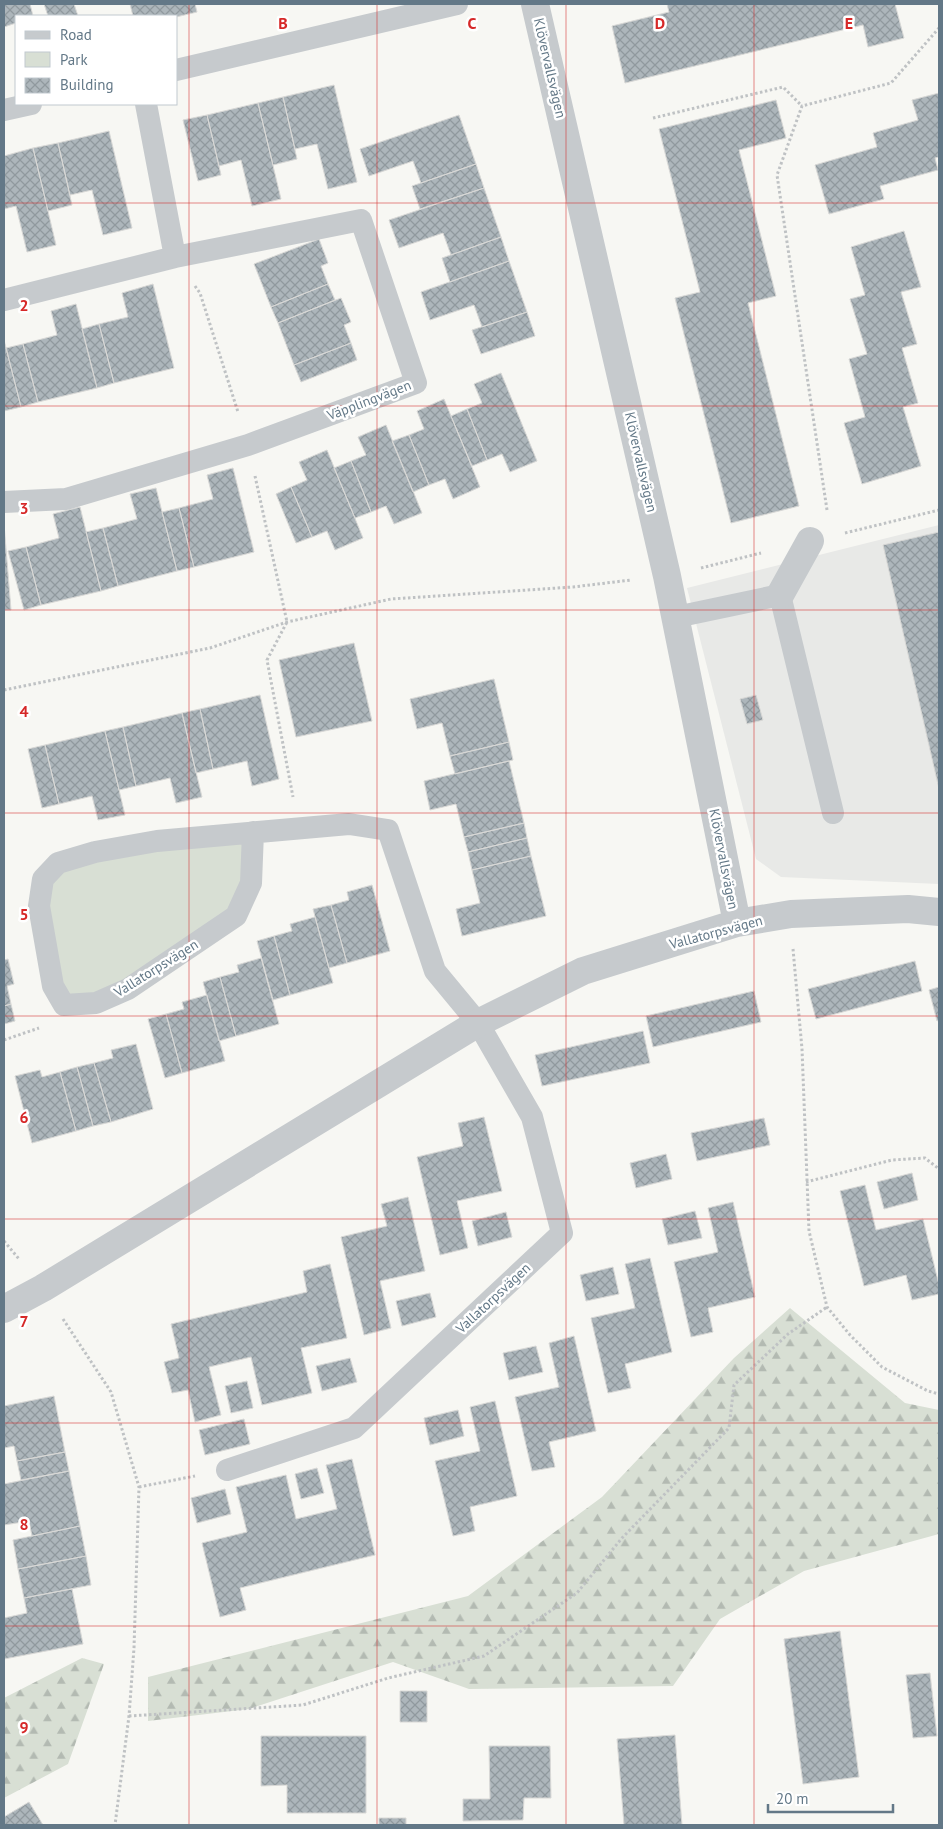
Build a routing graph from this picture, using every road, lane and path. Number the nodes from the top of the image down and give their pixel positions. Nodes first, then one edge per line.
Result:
1 (457, 4) edge
2 (535, 4) edge
3 (939, 28) edge
4 (178, 70) edge
5 (26, 105) edge
6 (146, 105) edge
7 (802, 106) junction
8 (4, 110) edge
9 (653, 118) dead end
10 (175, 257) junction
11 (4, 300) edge
12 (248, 445) junction
13 (4, 502) edge
14 (939, 510) edge
15 (810, 541) junction
16 (667, 576) junction
17 (780, 595) junction
18 (676, 617) junction
19 (287, 622) junction
20 (4, 690) edge
21 (833, 813) dead end
22 (299, 828) junction
23 (253, 832) junction
24 (939, 912) edge
25 (791, 914) junction
26 (737, 923) junction
27 (478, 1023) junction
28 (939, 1169) edge
29 (806, 1182) junction
30 (4, 1241) edge
31 (43, 1288) junction
32 (827, 1307) junction
33 (4, 1309) edge
34 (939, 1394) edge
35 (227, 1470) joint
36 (139, 1487) junction
37 (129, 1716) junction
38 (115, 1825) edge

1 - 4 lane
2 - 16 street, Klövervallsvägen
3 - 7 path
5 - 8 lane
6 - 10 lane
7 - 9 path
7 - 15 path
10 - 11 lane, Väpplingvägen
10 - 12 path
10 - 12 lane, Väpplingvägen
12 - 13 lane, Väpplingvägen
12 - 19 path
14 - 15 path
15 - 16 path
15 - 17 street
16 - 18 street, Klövervallsvägen
16 - 19 path
17 - 18 lane
17 - 21 lane
18 - 26 street, Klövervallsvägen
19 - 20 path
19 - 22 path
22 - 23 lane, Vallatorpsvägen
22 - 27 lane, Vallatorpsvägen
23 - 23 lane, Vallatorpsvägen
24 - 25 street, Vallatorpsvägen
25 - 26 street, Vallatorpsvägen
25 - 29 path
26 - 27 street, Vallatorpsvägen
27 - 31 street, Vallatorpsvägen
27 - 35 lane, Vallatorpsvägen
28 - 29 path
29 - 32 path
30 - 31 path
31 - 33 street, Vallatorpsvägen
31 - 36 path
32 - 34 path
32 - 37 path
35 - 36 path
36 - 37 path
37 - 38 path

